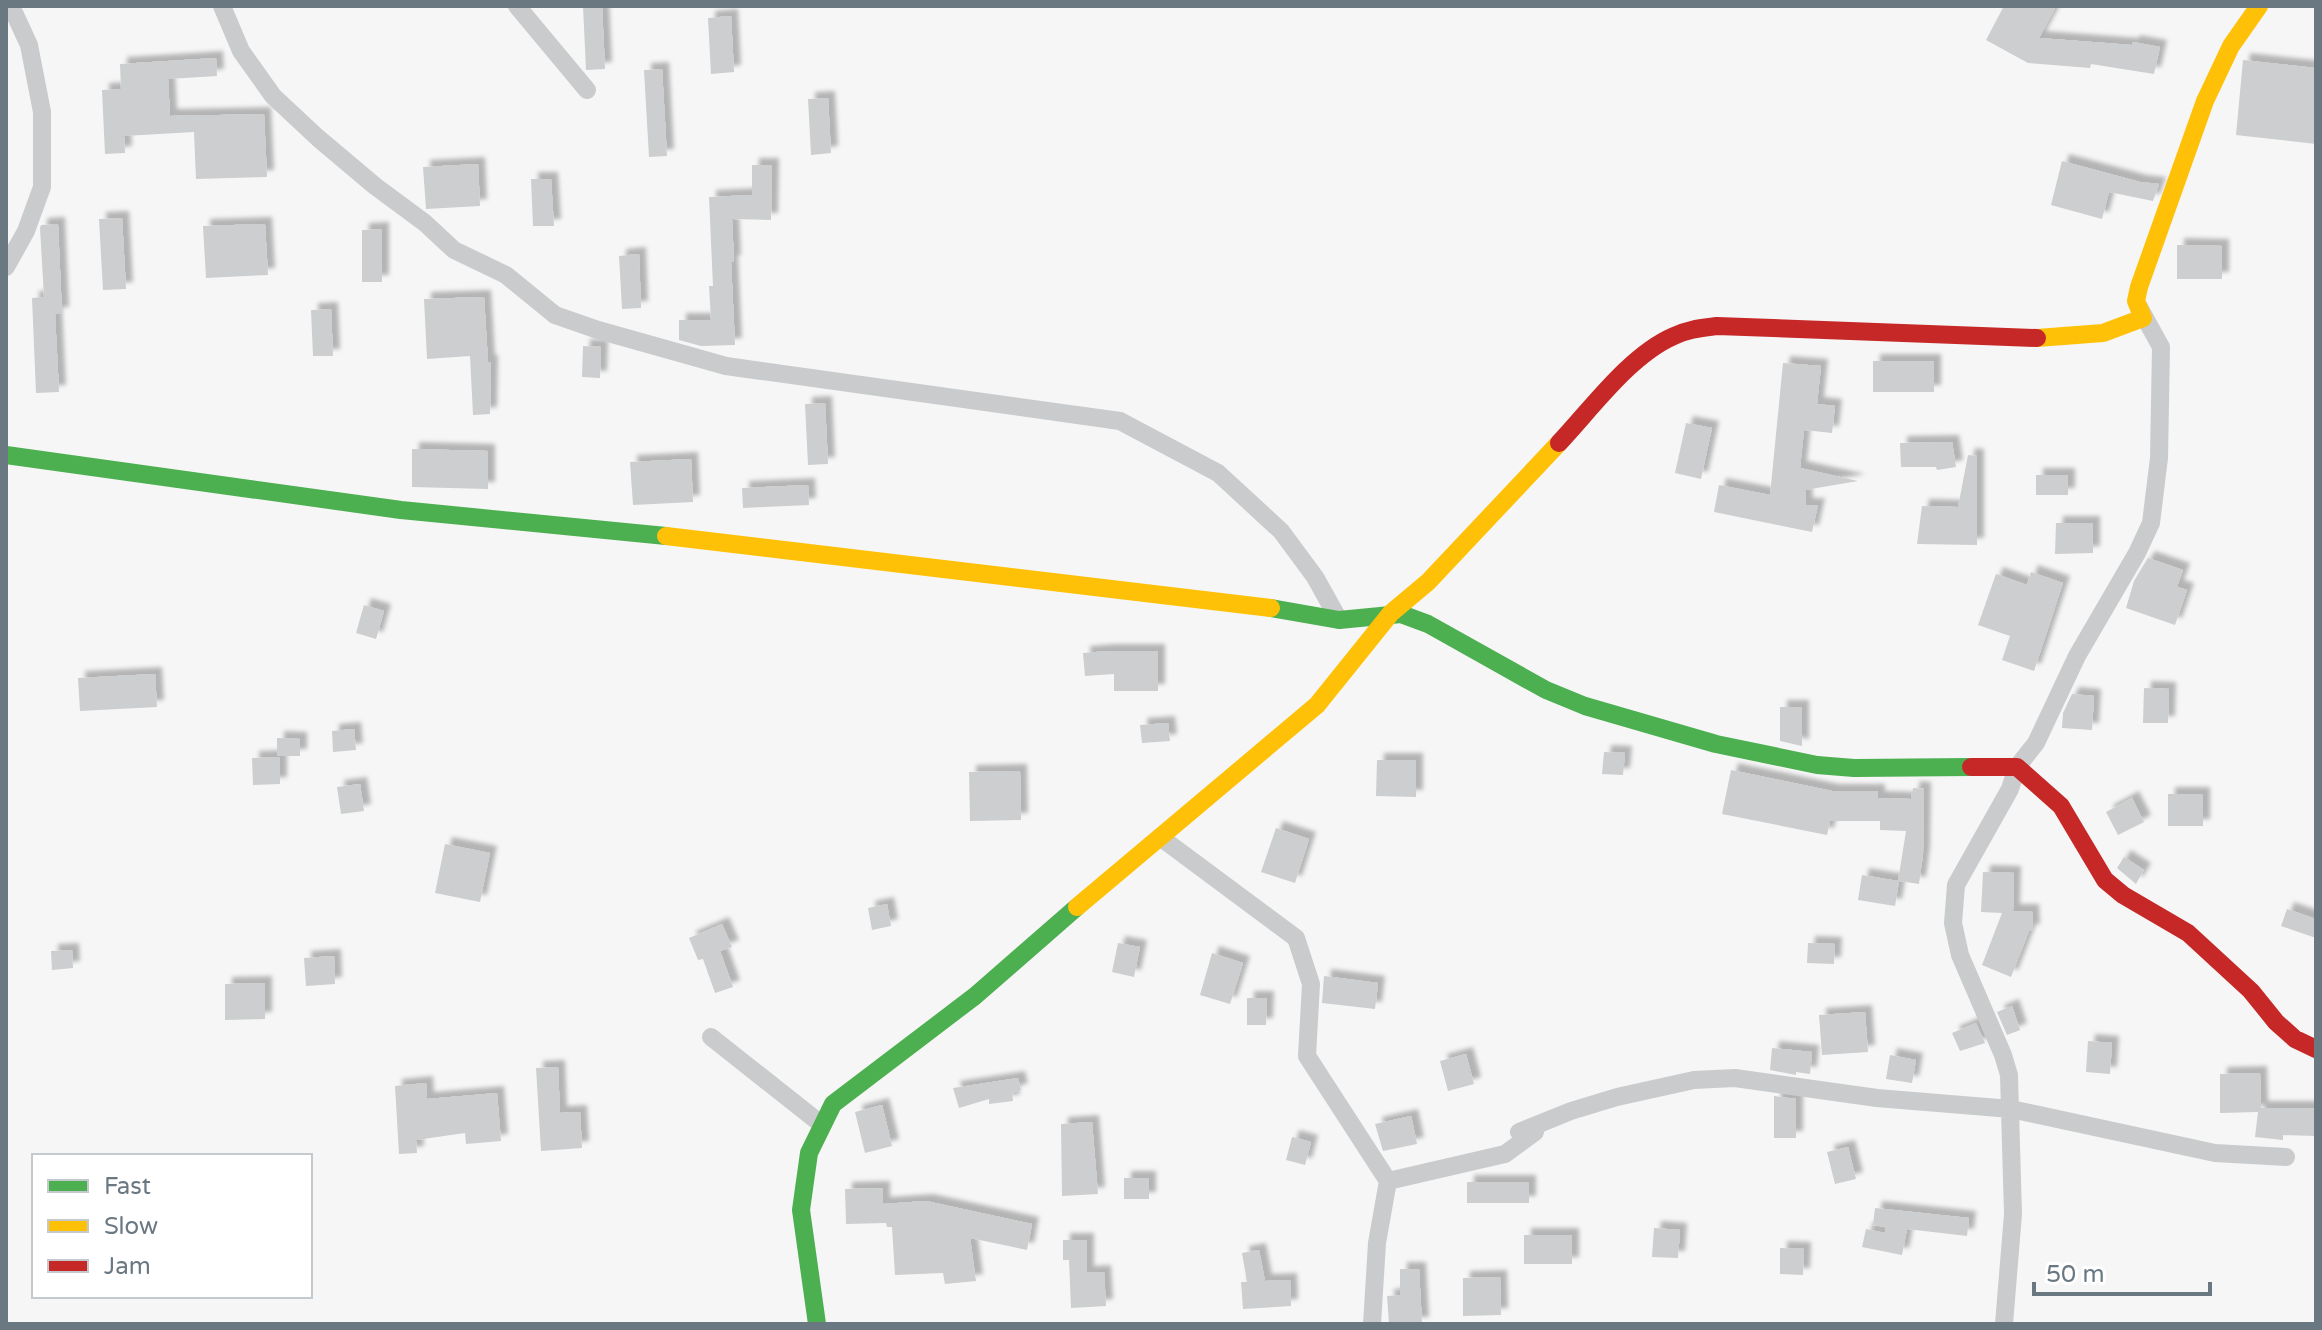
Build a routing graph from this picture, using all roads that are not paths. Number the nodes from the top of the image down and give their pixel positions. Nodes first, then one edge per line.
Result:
1 (11, 6) edge
2 (222, 6) edge
3 (517, 6) edge
4 (2259, 6) edge
5 (587, 90) dead end
6 (6, 267) edge
7 (2136, 301) junction
8 (6, 455) edge
9 (1391, 613) junction
10 (1339, 620) junction
11 (2017, 767) junction
12 (1160, 837) junction
13 (711, 1037) dead end
14 (2316, 1049) edge
15 (2011, 1109) junction
16 (1556, 1117) junction
17 (821, 1124) junction
18 (1519, 1132) dead end
19 (2286, 1157) dead end
20 (1388, 1181) junction
21 (817, 1324) edge
22 (1372, 1324) edge
23 (2004, 1324) edge

1 - 6 street
2 - 10 street
3 - 5 street
4 - 7 street
7 - 9 street
7 - 11 street
8 - 10 street
9 - 10 street
9 - 11 street
9 - 12 street
11 - 14 street
11 - 15 street
12 - 17 street
12 - 20 street
13 - 17 street
15 - 16 street
15 - 19 street
15 - 23 street
16 - 18 street
16 - 20 street
17 - 21 street
20 - 22 street

